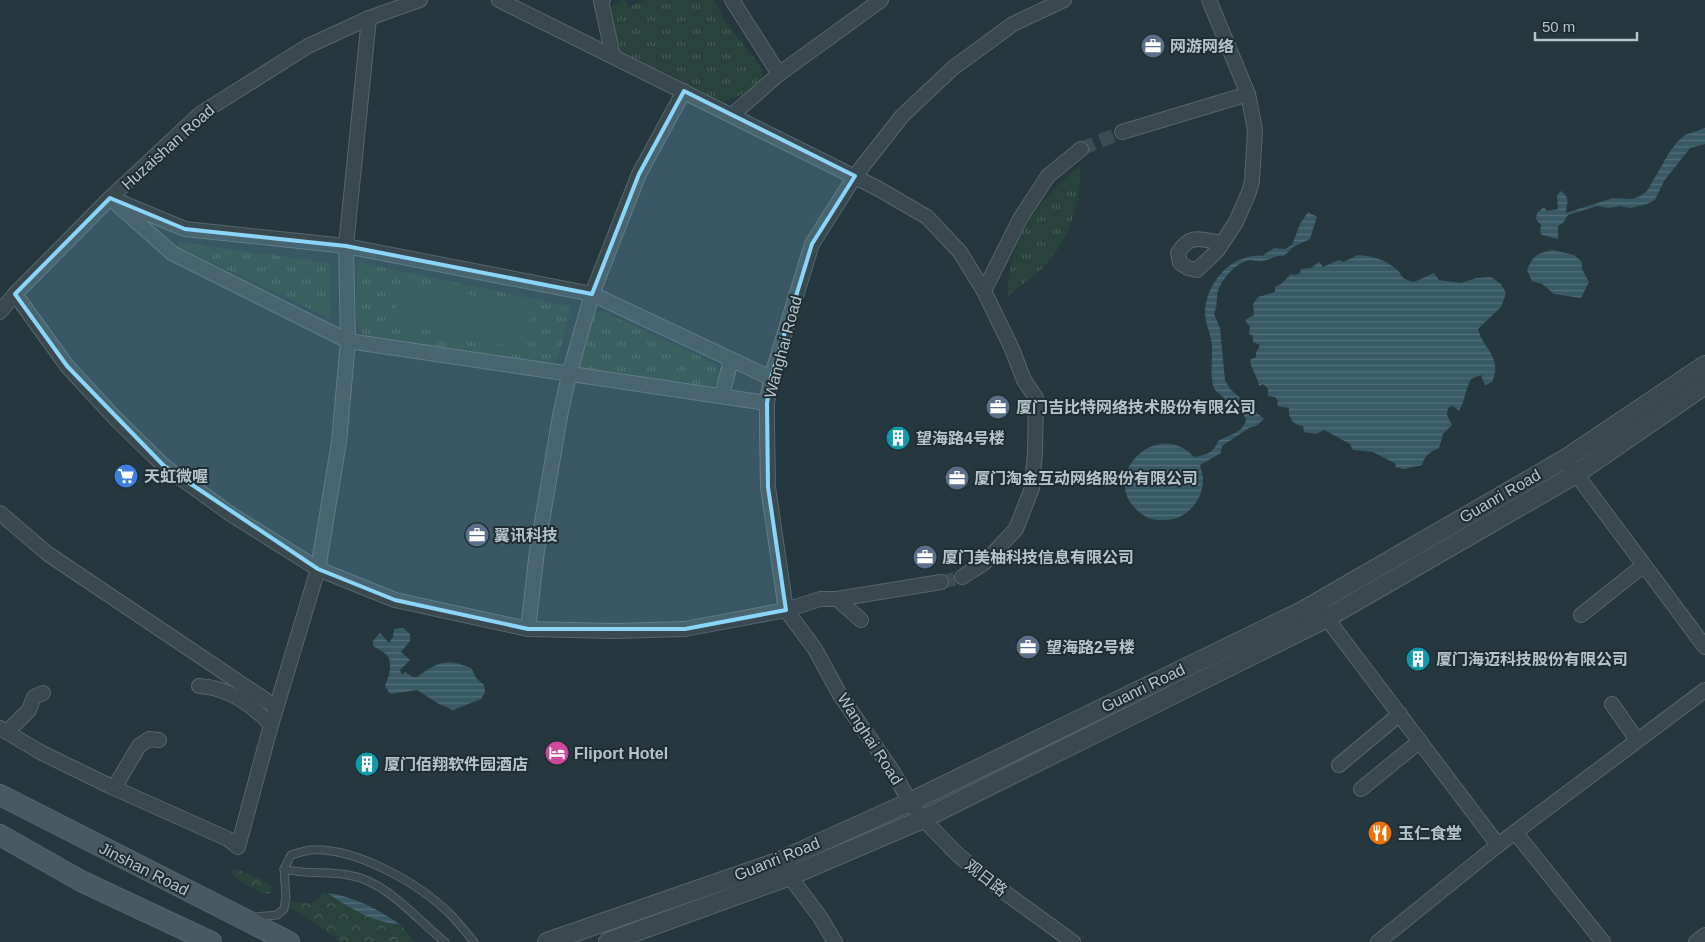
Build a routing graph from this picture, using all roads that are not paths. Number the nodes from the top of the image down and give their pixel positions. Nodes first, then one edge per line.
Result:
1 (420, 0) edge
2 (499, 0) edge
3 (603, 0) edge
4 (732, 0) edge
5 (881, 0) edge
6 (1064, 0) edge
7 (1209, 0) edge
8 (369, 18) junction
9 (613, 56) junction
10 (779, 74) junction
11 (684, 91) junction
12 (1248, 94) junction
13 (732, 115) junction
14 (1122, 132) tunnel mouth
15 (1081, 150) tunnel mouth
16 (855, 176) junction
17 (110, 198) junction
18 (1222, 243) dead end
19 (346, 246) junction
20 (984, 291) junction
21 (15, 294) junction
22 (592, 294) junction
23 (0, 312) edge
24 (348, 341) junction
25 (732, 360) junction
26 (1705, 365) edge
27 (569, 375) junction
28 (772, 378) junction
29 (1705, 385) edge
30 (722, 395) junction
31 (768, 403) junction
32 (1565, 459) junction
33 (1576, 474) junction
34 (0, 513) edge
35 (1644, 565) junction
36 (318, 569) junction
37 (962, 577) tunnel mouth
38 (941, 582) tunnel mouth
39 (837, 599) junction
40 (1316, 603) junction
41 (786, 610) junction
42 (1581, 615) dead end
43 (1327, 618) junction
44 (861, 620) dead end
45 (528, 629) junction
46 (1701, 632) edge
47 (1705, 647) edge
48 (200, 686) dead end
49 (1705, 690) edge
50 (43, 693) dead end
51 (1612, 704) dead end
52 (276, 707) junction
53 (1400, 714) junction
54 (271, 725) junction
55 (3, 730) edge
56 (159, 740) dead end
57 (1638, 740) junction
58 (1420, 741) junction
59 (1339, 765) dead end
60 (114, 788) junction
61 (1361, 789) dead end
62 (0, 794) edge
63 (910, 802) junction
64 (924, 819) junction
65 (1515, 832) junction
66 (0, 835) edge
67 (1498, 844) junction
68 (777, 862) junction
69 (284, 869) junction
70 (790, 876) junction
71 (240, 919) junction
72 (1705, 935) edge
73 (1070, 941) edge
74 (211, 942) edge
75 (289, 942) edge
76 (445, 942) edge
77 (474, 942) edge
78 (547, 942) edge
79 (608, 942) edge
80 (835, 942) edge
81 (1378, 942) edge
82 (1603, 942) edge
83 (1696, 942) edge

1 - 8 street, Huzaishan Road
2 - 9 street
3 - 9 street
4 - 10 street
5 - 10 street
6 - 16 street, Wanghai Road
7 - 12 street
8 - 17 street, Huzaishan Road
8 - 19 street
9 - 11 street
10 - 13 street
11 - 13 street
11 - 22 street
12 - 14 street
12 - 18 street
13 - 16 street
15 - 20 street
16 - 20 street
16 - 28 street, Wanghai Road
17 - 19 street
17 - 21 street, Huzaishan Road
17 - 24 street
19 - 22 street
19 - 24 street
20 - 37 street
21 - 23 street, Huzaishan Road
21 - 36 street
22 - 25 street
22 - 27 street
24 - 27 street
24 - 36 street
25 - 28 street
25 - 30 street
26 - 32 street, Guanri Road
27 - 30 street
27 - 45 street
28 - 31 street, Wanghai Road
29 - 33 street, Guanri Road
30 - 31 street
31 - 41 street, Wanghai Road
32 - 33 street
32 - 40 street, Guanri Road
33 - 35 street
33 - 43 street, Guanri Road
34 - 52 street
35 - 42 street
35 - 46 street
36 - 45 street
36 - 52 street
38 - 39 street
39 - 41 street
39 - 44 street
40 - 43 street
40 - 63 street, Guanri Road
41 - 45 street
41 - 63 street, Wanghai Road
43 - 53 street
43 - 64 street, Guanri Road
46 - 47 street
48 - 54 street
49 - 57 street
50 - 55 street
51 - 57 street
52 - 54 street
53 - 58 street
53 - 59 street
54 - 60 street
55 - 60 street
56 - 60 street
57 - 65 street
58 - 61 street
58 - 67 street
62 - 71 main road, Jinshan Road
63 - 64 street, 观日路
63 - 68 street, Guanri Road
64 - 70 street, Guanri Road
64 - 73 street, 观日路
65 - 67 street
65 - 82 street
66 - 74 main road
67 - 81 street
68 - 70 street
68 - 78 street, Guanri Road
69 - 71 lane
69 - 76 lane
69 - 77 lane
70 - 79 street, Guanri Road
70 - 80 street
71 - 75 main road, Jinshan Road
72 - 83 street

